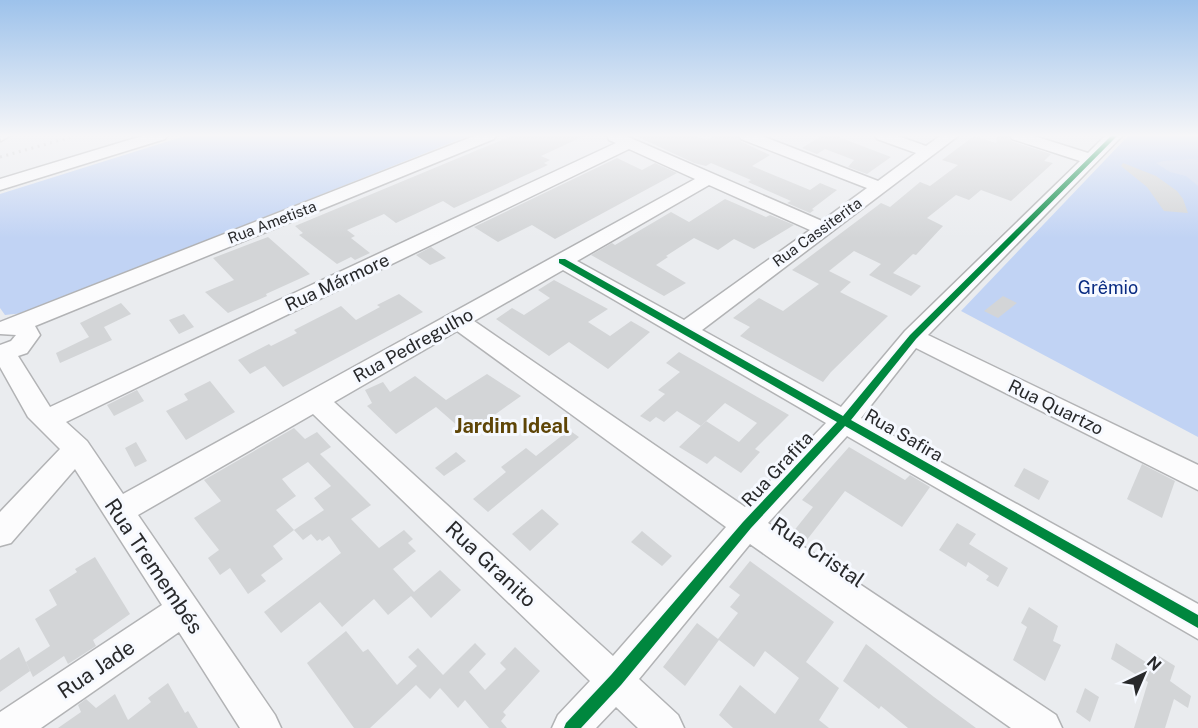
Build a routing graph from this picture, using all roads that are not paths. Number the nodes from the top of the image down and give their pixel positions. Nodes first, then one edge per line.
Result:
1 (49, 170) edge
2 (402, 170) edge
3 (558, 170) edge
4 (690, 170) edge
5 (835, 170) edge
6 (903, 170) edge
7 (1079, 170) edge
8 (709, 178) junction
9 (0, 185) edge
10 (879, 187) junction
11 (822, 228) junction
12 (562, 261) junction
13 (457, 320) junction
14 (686, 330) junction
15 (913, 337) junction
16 (8, 351) edge
17 (315, 400) junction
18 (41, 415) junction
19 (844, 420) junction
20 (77, 449) junction
21 (1198, 478) edge
22 (117, 512) junction
23 (747, 525) junction
24 (0, 533) edge
25 (183, 610) junction
26 (1198, 622) edge
27 (616, 680) junction
28 (9, 728) edge
29 (262, 728) edge
30 (571, 728) edge
31 (666, 728) edge
32 (1043, 728) edge

1 - 9 street
2 - 16 street, Rua Ametista
3 - 18 street, Rua Mármore
4 - 8 street
5 - 10 street
6 - 10 street, Rua Cassiterita
7 - 15 street, Rua Grafita
8 - 11 street
8 - 12 street, Rua Pedregulho
10 - 11 street, Rua Cassiterita
11 - 14 street, Rua Cassiterita
12 - 13 street, Rua Pedregulho
12 - 14 street, Rua Safira
13 - 17 street, Rua Pedregulho
13 - 23 street, Rua Cristal
14 - 19 street, Rua Safira
15 - 19 street, Rua Grafita
15 - 21 street, Rua Quartzo
16 - 18 street, Rua Tremembés
17 - 22 street, Rua Pedregulho
17 - 27 street, Rua Granito
18 - 20 street, Rua Tremembés
19 - 23 street, Rua Grafita
19 - 26 street, Rua Safira
20 - 22 street, Rua Tremembés
20 - 24 street
22 - 25 street, Rua Tremembés
23 - 27 street, Rua Grafita
23 - 32 street, Rua Cristal
25 - 28 street, Rua Jade
25 - 29 street, Rua Tremembés
27 - 30 street, Rua Grafita
27 - 31 street, Rua Granito

